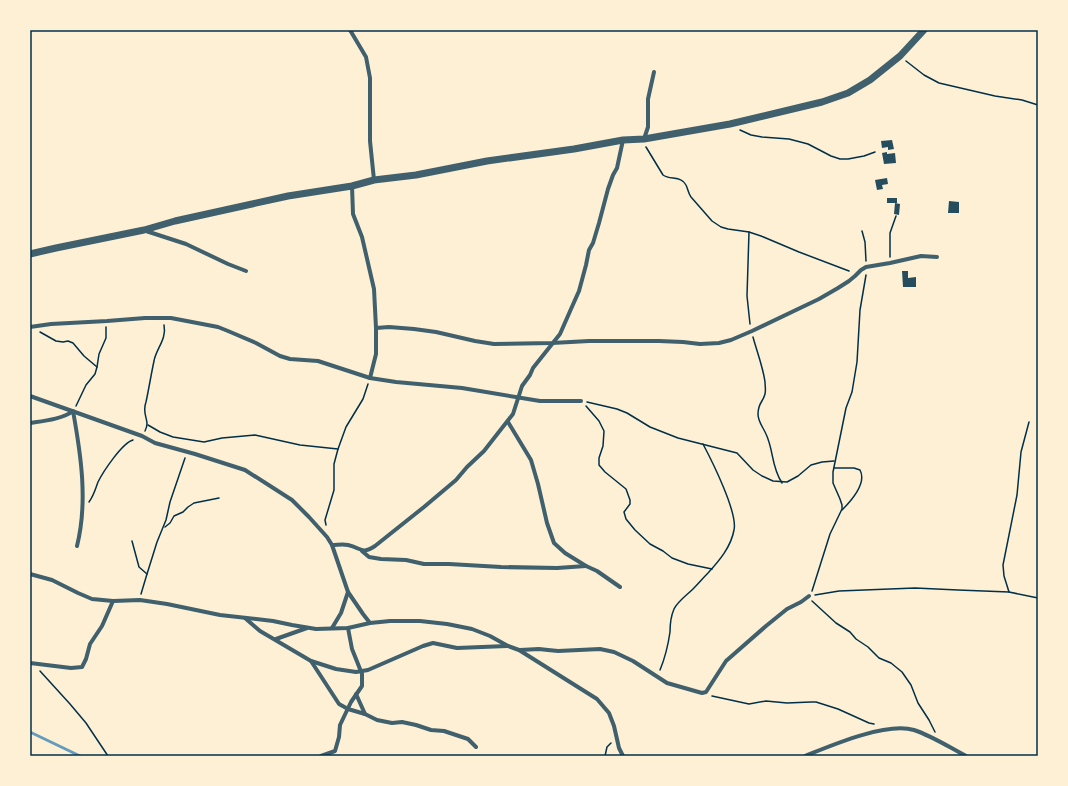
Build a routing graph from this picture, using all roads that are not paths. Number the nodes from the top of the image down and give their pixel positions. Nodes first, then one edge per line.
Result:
1 (350, 30) edge
2 (924, 30) edge
3 (654, 72) dead end
4 (644, 139) junction
5 (623, 140) junction
6 (374, 180) junction
7 (352, 186) junction
8 (144, 230) junction
9 (30, 254) edge
10 (938, 257) dead end
11 (246, 271) dead end
12 (31, 327) edge
13 (376, 328) junction
14 (552, 343) junction
15 (370, 378) junction
16 (30, 396) edge
17 (519, 397) junction
18 (581, 401) road end
19 (73, 411) junction
20 (508, 422) junction
21 (30, 423) edge
22 (332, 545) junction
23 (77, 546) dead end
24 (362, 551) junction
25 (586, 566) junction
26 (30, 574) edge
27 (620, 587) dead end
28 (348, 592) junction
29 (809, 596) road end
30 (113, 601) junction
31 (244, 618) junction
32 (370, 624) junction
33 (308, 628) junction
34 (332, 628) junction
35 (348, 628) junction
36 (276, 639) junction
37 (508, 646) junction
38 (519, 650) junction
39 (311, 661) junction
40 (32, 663) edge
41 (361, 671) junction
42 (356, 694) junction
43 (348, 709) junction
44 (365, 714) junction
45 (476, 747) dead end
46 (321, 756) edge
47 (623, 756) edge
48 (805, 756) edge
49 (966, 756) edge

1 - 6 street
2 - 4 street
3 - 4 street
4 - 5 street
5 - 6 street
5 - 14 street
6 - 7 street
7 - 8 street
7 - 13 street
8 - 9 street
8 - 11 street
10 - 14 street
12 - 15 street
13 - 14 street
13 - 15 street
14 - 17 street
15 - 17 street
16 - 19 street
17 - 18 street
17 - 20 street
19 - 21 street
19 - 22 street
19 - 23 street
20 - 24 street
20 - 25 street
22 - 24 street
22 - 28 street
24 - 25 street
25 - 27 street
26 - 30 street
28 - 32 street
28 - 34 street
29 - 38 street
30 - 31 street
30 - 40 street
31 - 33 street
31 - 36 street
32 - 35 street
32 - 37 street
33 - 34 street
33 - 36 street
34 - 35 street
35 - 41 street
36 - 39 street
37 - 38 street
37 - 41 street
38 - 47 street
39 - 41 street
39 - 43 street
41 - 42 street
42 - 43 street
42 - 44 street
43 - 44 street
43 - 46 street
44 - 45 street
48 - 49 street

